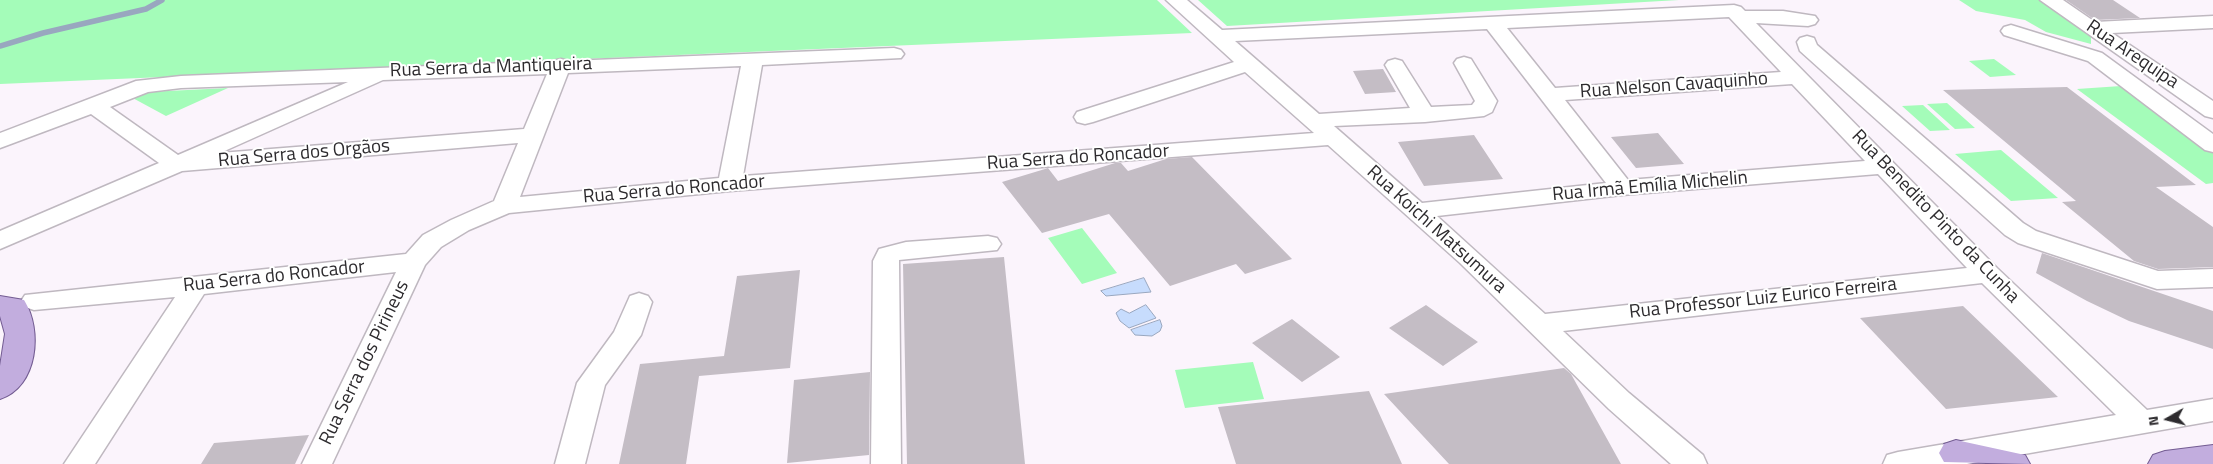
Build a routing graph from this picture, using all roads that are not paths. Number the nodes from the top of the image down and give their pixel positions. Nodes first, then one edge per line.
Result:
1 (1176, 0) edge
2 (2050, 0) edge
3 (1737, 14) junction
4 (2213, 22) edge
5 (1493, 23) junction
6 (2092, 28) junction
7 (2011, 31) dead end
8 (1218, 36) junction
9 (894, 54) dead end
10 (753, 59) junction
11 (1464, 63) dead end
12 (1249, 64) junction
13 (562, 65) junction
14 (1395, 65) dead end
15 (386, 73) junction
16 (1799, 77) junction
17 (1548, 95) junction
18 (92, 104) junction
19 (2213, 111) edge
20 (1425, 115) junction
21 (1085, 117) dead end
22 (1313, 121) junction
23 (534, 135) junction
24 (1333, 138) junction
25 (0, 141) edge
26 (2213, 145) edge
27 (176, 164) junction
28 (1884, 166) junction
29 (730, 184) junction
30 (1622, 188) junction
31 (504, 206) junction
32 (1416, 211) junction
33 (0, 241) edge
34 (988, 244) dead end
35 (414, 262) junction
36 (1988, 274) junction
37 (2213, 278) edge
38 (196, 286) junction
39 (34, 301) dead end
40 (639, 302) dead end
41 (0, 306) edge
42 (1538, 324) junction
43 (0, 387) edge
44 (2213, 410) edge
45 (2140, 421) junction
46 (1956, 453) junction
47 (2213, 458) edge
48 (79, 464) edge
49 (317, 464) edge
50 (570, 464) edge
51 (886, 464) edge
52 (1692, 464) edge
53 (1898, 464) edge
54 (2013, 464) edge
55 (2165, 464) edge

1 - 8 street, Rua Koichi Matsumura
2 - 6 street, Rua Arequipa
3 - 5 street
3 - 16 street, Rua Benedito Pinto da Cunha
3 - 37 street
4 - 6 street
5 - 8 street
5 - 17 street
6 - 19 street, Rua Arequipa
7 - 26 street
8 - 12 street, Rua Koichi Matsumura
9 - 10 street, Rua Serra da Mantiqueira
10 - 13 street, Rua Serra da Mantiqueira
10 - 29 street
11 - 20 street
12 - 21 street
12 - 22 street, Rua Koichi Matsumura
13 - 15 street, Rua Serra da Mantiqueira
13 - 23 street
14 - 20 street
15 - 18 street, Rua Serra da Mantiqueira
15 - 27 street
16 - 17 street, Rua Nelson Cavaquinho
16 - 28 street, Rua Benedito Pinto da Cunha
17 - 30 street
18 - 25 street, Rua Serra da Mantiqueira
18 - 27 street
20 - 22 street
22 - 24 street, Rua Koichi Matsumura
23 - 27 street, Rua Serra dos Orgãos
23 - 31 street
24 - 29 street, Rua Serra do Roncador
24 - 32 street, Rua Koichi Matsumura
27 - 33 street
28 - 30 street, Rua Irmã Emília Michelin
28 - 36 street, Rua Benedito Pinto da Cunha
29 - 31 street, Rua Serra do Roncador
30 - 32 street, Rua Irmã Emília Michelin
31 - 35 street, Rua Serra do Roncador
32 - 42 street, Rua Koichi Matsumura
34 - 51 street
35 - 38 street, Rua Serra do Roncador
35 - 49 street, Rua Serra dos Pirineus
36 - 42 street, Rua Professor Luiz Eurico Ferreira
36 - 45 street, Rua Benedito Pinto da Cunha
38 - 39 street, Rua Serra do Roncador
38 - 48 street
40 - 50 street
41 - 43 main road
42 - 52 street, Rua Koichi Matsumura
44 - 45 street
45 - 46 street
46 - 53 street
46 - 54 main road
47 - 55 main road

